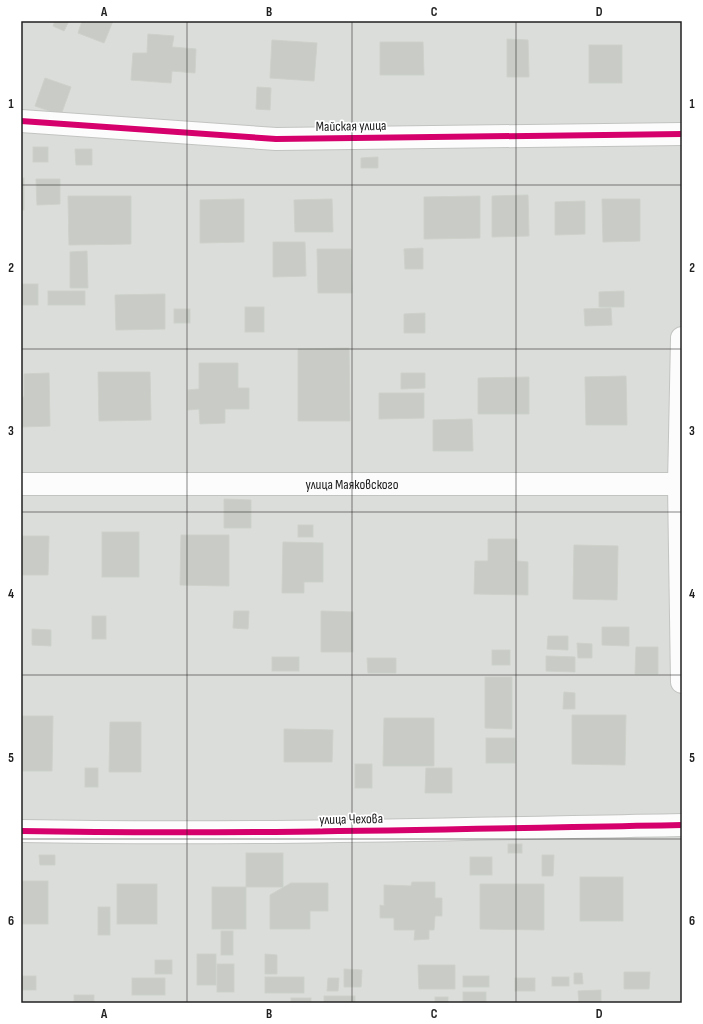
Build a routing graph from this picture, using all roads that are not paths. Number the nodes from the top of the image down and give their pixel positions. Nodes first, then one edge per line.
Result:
1 (21, 121) edge
2 (682, 134) edge
3 (682, 338) edge
4 (21, 484) edge
5 (681, 484) edge
6 (682, 682) edge
7 (682, 825) edge
8 (21, 831) edge

1 - 2 street, Майская улица
3 - 5 street
4 - 5 street, улица Маяковского
5 - 6 street
7 - 8 street, улица Чехова

